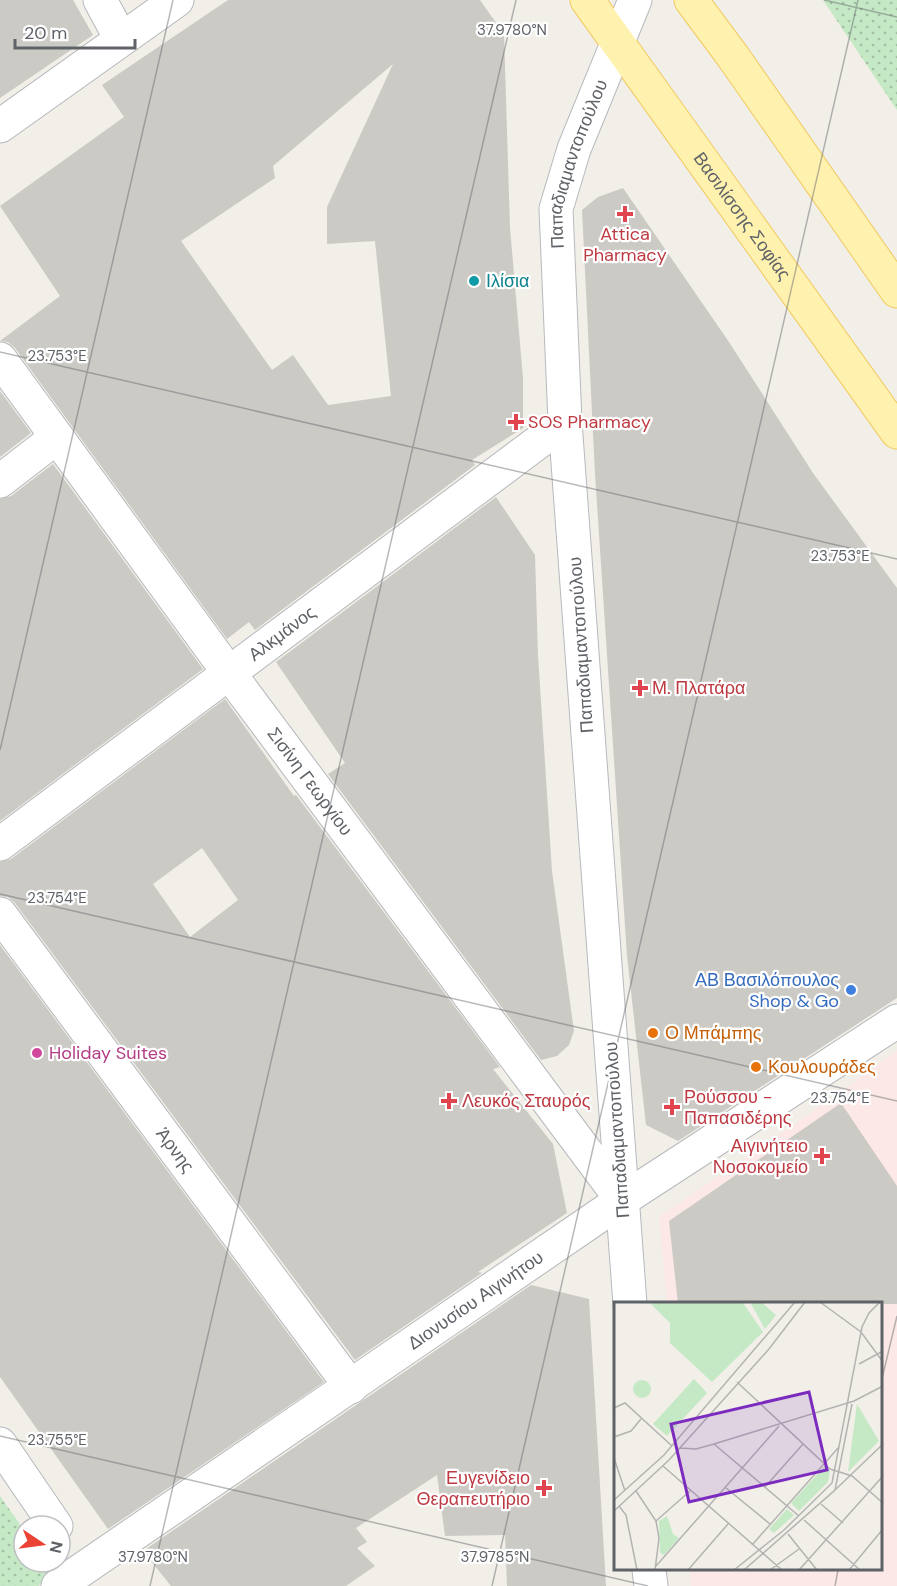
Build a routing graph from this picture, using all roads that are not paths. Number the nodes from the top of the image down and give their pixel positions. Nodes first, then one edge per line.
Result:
1 (100, 0) edge
2 (177, 0) edge
3 (587, 0) edge
4 (635, 0) edge
5 (691, 0) edge
6 (121, 39) junction
7 (617, 42) junction
8 (0, 126) edge
9 (897, 291) edge
10 (0, 359) edge
11 (565, 422) junction
12 (897, 432) edge
13 (57, 437) junction
14 (0, 481) edge
15 (229, 673) junction
16 (0, 844) edge
17 (0, 914) edge
18 (897, 1020) edge
19 (622, 1200) junction
20 (630, 1302) edge
21 (351, 1387) junction
22 (0, 1444) edge
23 (48, 1514) edge
24 (72, 1549) edge
25 (650, 1571) edge
26 (91, 1577) edge
27 (58, 1586) edge
28 (651, 1586) edge

1 - 6 street
2 - 6 street
3 - 7 main road, Βασιλίσσης Σοφίας
4 - 7 street, Παπαδιαμαντοπούλου
5 - 9 main road
6 - 8 street
7 - 11 street, Παπαδιαμαντοπούλου
7 - 12 main road, Βασιλίσσης Σοφίας
10 - 13 street, Σισίνη Γεωργίου
11 - 15 street, Αλκμάνος
11 - 19 street, Παπαδιαμαντοπούλου
13 - 14 street
13 - 15 street, Σισίνη Γεωργίου
15 - 16 street, Αλκμάνος
15 - 19 street, Σισίνη Γεωργίου
17 - 21 street, Άρνης
18 - 19 street, Διονυσίου Αιγινήτου
19 - 20 street, Παπαδιαμαντοπούλου
19 - 21 street, Διονυσίου Αιγινήτου
21 - 26 street, Διονυσίου Αιγινήτου
22 - 23 street
24 - 26 street
25 - 28 street
26 - 27 street, Διονυσίου Αιγινήτου

